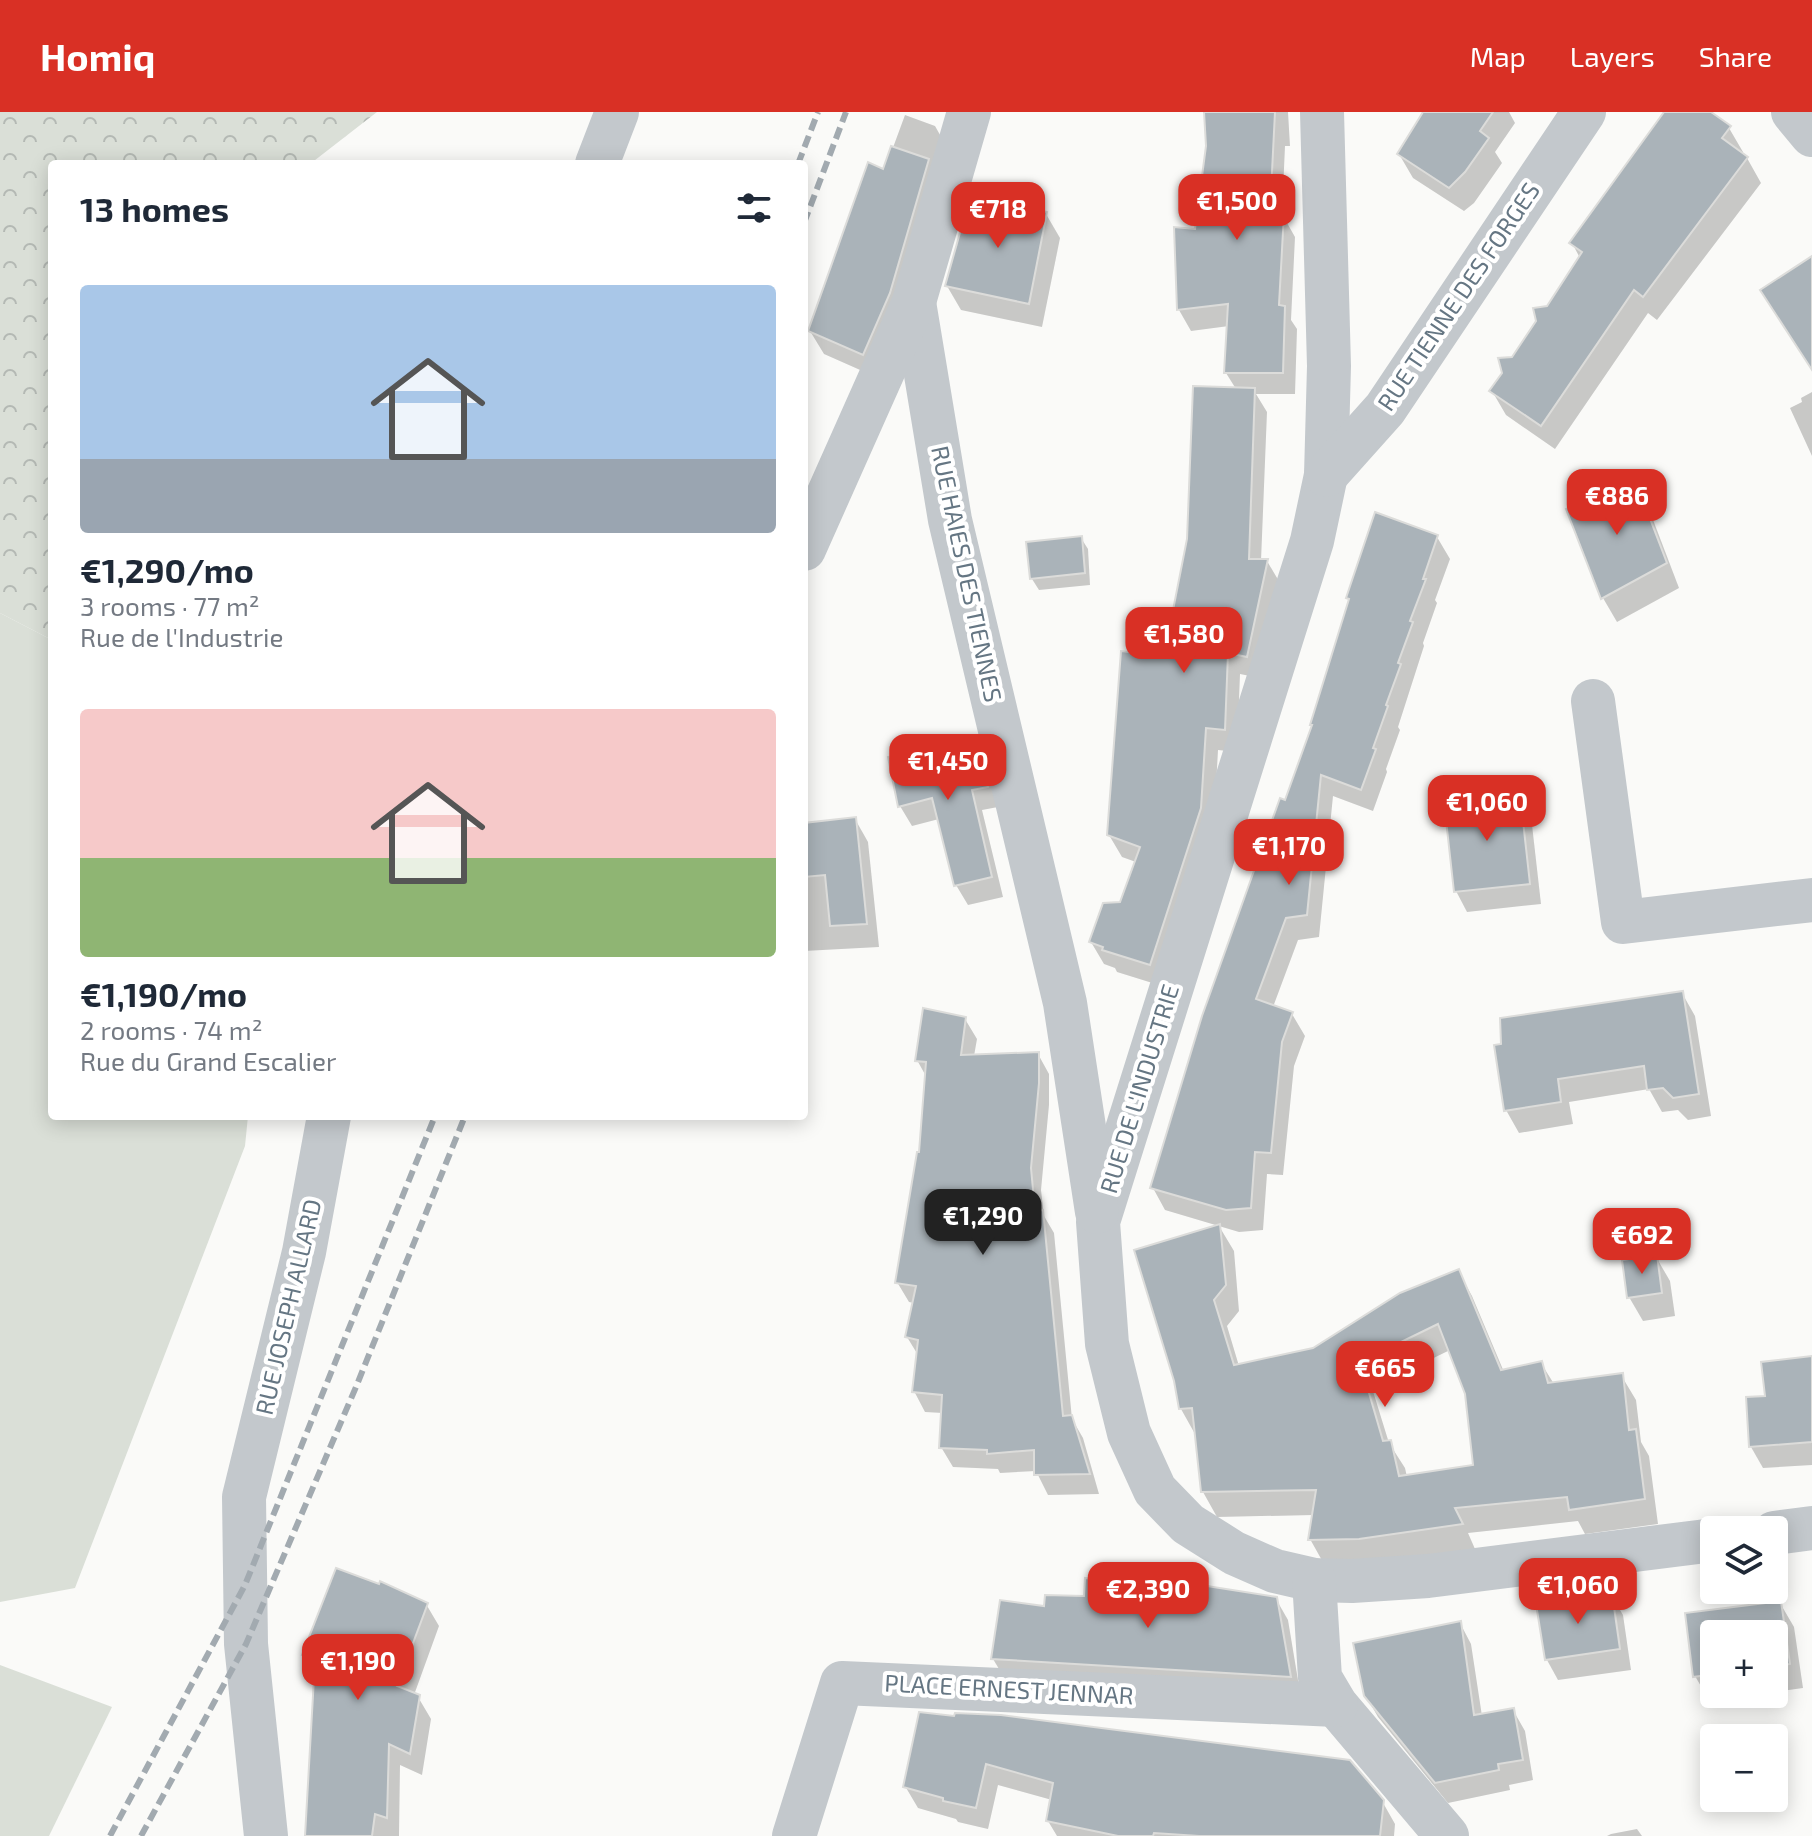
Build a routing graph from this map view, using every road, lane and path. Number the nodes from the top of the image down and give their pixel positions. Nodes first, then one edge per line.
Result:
1 (617, 112) edge
2 (969, 112) edge
3 (1322, 112) edge
4 (1584, 112) edge
5 (1793, 112) edge
6 (1812, 135) edge
7 (599, 160) edge
8 (914, 302) junction
9 (1326, 475) junction
10 (808, 540) edge
11 (1593, 701) dead end
12 (1812, 900) edge
13 (328, 1120) edge
14 (1098, 1222) junction
15 (1812, 1528) edge
16 (1788, 1531) edge
17 (1700, 1542) edge
18 (1314, 1580) junction
19 (1336, 1705) junction
20 (266, 1836) edge
21 (794, 1836) edge
22 (1447, 1836) edge

1 - 7 street
2 - 8 street, RUE HAIES DES TIENNES
3 - 9 street, RUE DE L'INDUSTRIE
4 - 9 street, RUE TIENNE DES FORGES
5 - 6 street
8 - 10 street, RUE HAIES DES TIENNES
8 - 14 street, RUE HAIES DES TIENNES
9 - 14 street, RUE DE L'INDUSTRIE
11 - 12 street
13 - 20 street, RUE JOSEPH ALLARD
14 - 18 street, RUE DE L'INDUSTRIE
15 - 16 street
17 - 18 street, RUE DE L'INDUSTRIE
18 - 19 street
19 - 21 street, PLACE ERNEST JENNAR
19 - 22 street

